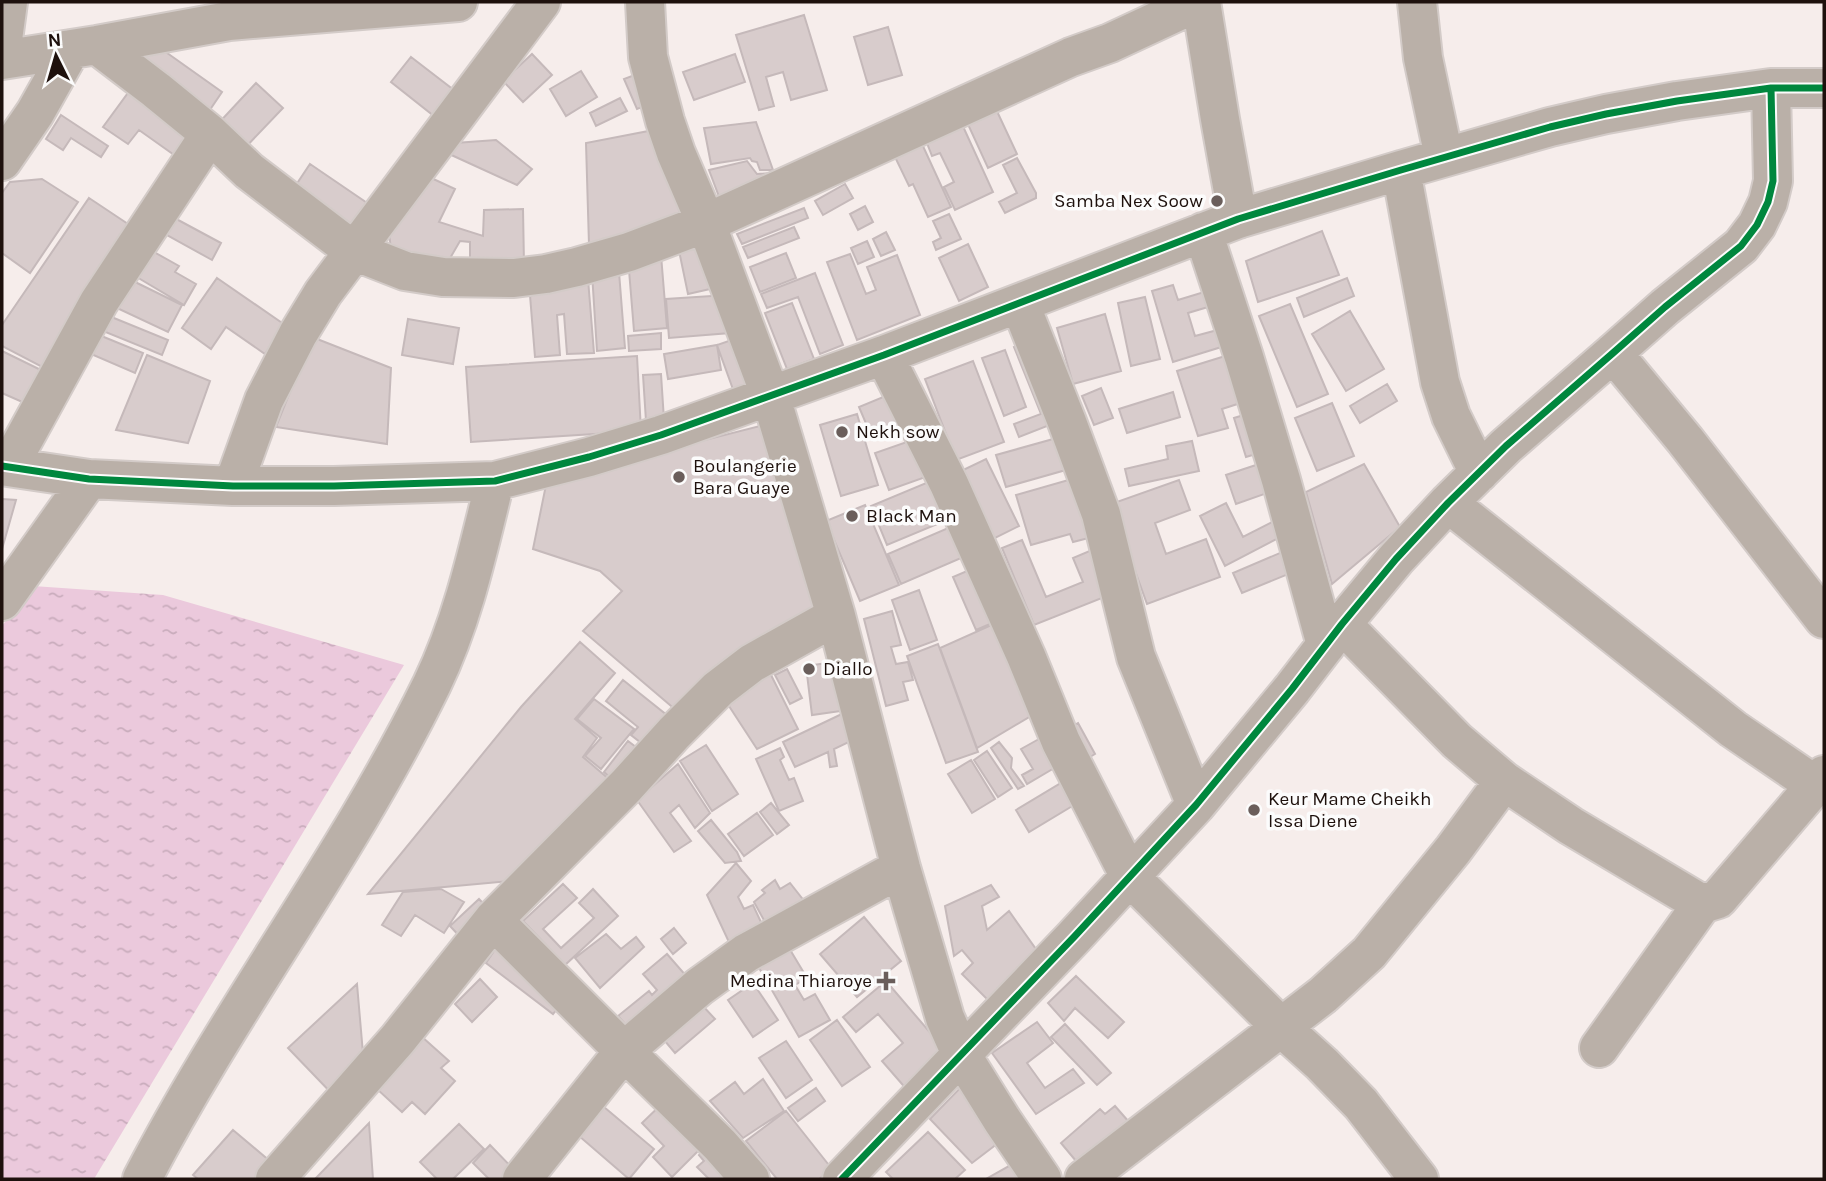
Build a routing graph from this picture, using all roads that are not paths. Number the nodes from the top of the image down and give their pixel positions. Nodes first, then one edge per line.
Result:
1 (8, 2) edge
2 (439, 2) edge
3 (541, 2) edge
4 (645, 2) edge
5 (1199, 2) edge
6 (1417, 2) edge
7 (228, 12) edge
8 (2, 47) edge
9 (84, 47) junction
10 (2, 60) edge
11 (1771, 88) junction
12 (1824, 88) edge
13 (210, 134) junction
14 (1444, 157) junction
15 (2, 161) edge
16 (1401, 170) junction
17 (1238, 219) junction
18 (706, 223) junction
19 (1203, 232) junction
20 (354, 251) junction
21 (1020, 304) junction
22 (1613, 352) junction
23 (884, 355) junction
24 (771, 397) junction
25 (6, 466) edge
26 (1479, 473) junction
27 (89, 479) junction
28 (495, 481) junction
29 (233, 486) junction
30 (1448, 503) junction
31 (2, 601) edge
32 (836, 616) junction
33 (1824, 619) edge
34 (1334, 634) junction
35 (1820, 780) edge
36 (1504, 781) junction
37 (1196, 805) junction
38 (901, 868) junction
39 (1130, 877) junction
40 (1702, 904) junction
41 (493, 919) junction
42 (1281, 1027) junction
43 (1599, 1048) dead end
44 (624, 1051) junction
45 (961, 1054) junction
46 (1401, 1175) edge
47 (142, 1179) edge
48 (275, 1179) edge
49 (522, 1179) edge
50 (750, 1179) edge
51 (842, 1179) edge
52 (1042, 1179) edge
53 (1084, 1179) edge

1 - 8 street
2 - 7 street
3 - 20 street
4 - 18 street
5 - 17 street
5 - 18 street
6 - 14 street
7 - 9 street
9 - 10 street
9 - 13 street
9 - 15 street
11 - 12 street
11 - 14 street
11 - 22 street
13 - 20 street
13 - 25 street
14 - 16 street
16 - 17 street
16 - 26 street
17 - 19 street
18 - 20 street
18 - 24 street
19 - 21 street
19 - 34 street
20 - 29 street
21 - 23 street
21 - 37 street
22 - 26 street
22 - 33 street
23 - 24 street
23 - 39 street
24 - 28 street
24 - 32 street
25 - 27 street
26 - 30 street
27 - 29 street
27 - 31 street
28 - 29 street
28 - 47 street
30 - 34 street
30 - 35 street
32 - 38 street
32 - 41 street
34 - 36 street
34 - 37 street
35 - 40 street
36 - 40 street
36 - 42 street
37 - 39 street
38 - 44 street
38 - 45 street
39 - 42 street
39 - 45 street
40 - 43 street
41 - 44 street
41 - 48 street
42 - 46 street
42 - 53 street
44 - 49 street
44 - 50 street
45 - 51 street
45 - 52 street

